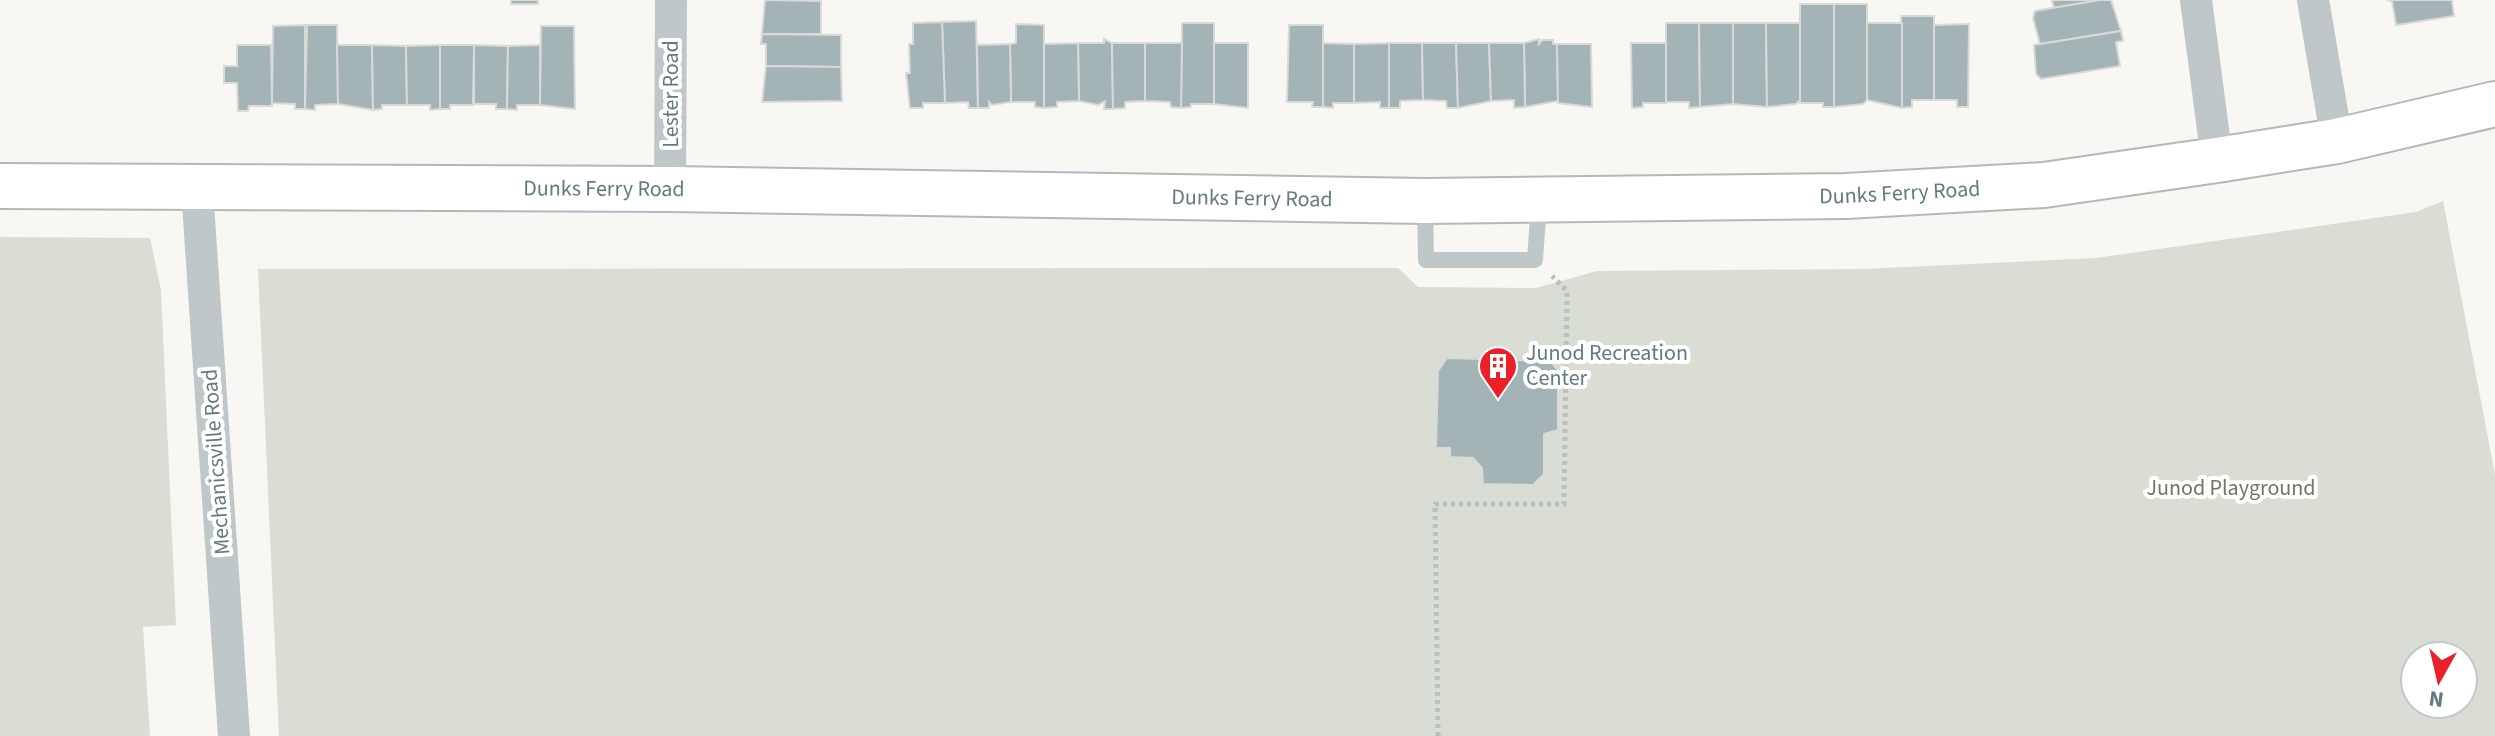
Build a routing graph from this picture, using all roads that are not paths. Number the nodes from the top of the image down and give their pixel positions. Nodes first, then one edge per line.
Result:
1 (671, 0) edge
2 (2196, 0) edge
3 (2313, 0) edge
4 (2495, 104) edge
5 (2337, 141) junction
6 (2217, 160) junction
7 (0, 186) edge
8 (197, 189) junction
9 (670, 189) junction
10 (1425, 201) junction
11 (1539, 202) junction
12 (234, 736) edge

1 - 9 street, Lester Road
2 - 6 street
3 - 5 street
4 - 5 street, Dunks Ferry Road
5 - 6 street, Dunks Ferry Road
6 - 11 street, Dunks Ferry Road
7 - 8 street, Dunks Ferry Road
8 - 9 street, Dunks Ferry Road
8 - 12 street, Mechanicsville Road
9 - 10 street, Dunks Ferry Road
10 - 11 street, Dunks Ferry Road
10 - 11 lane

